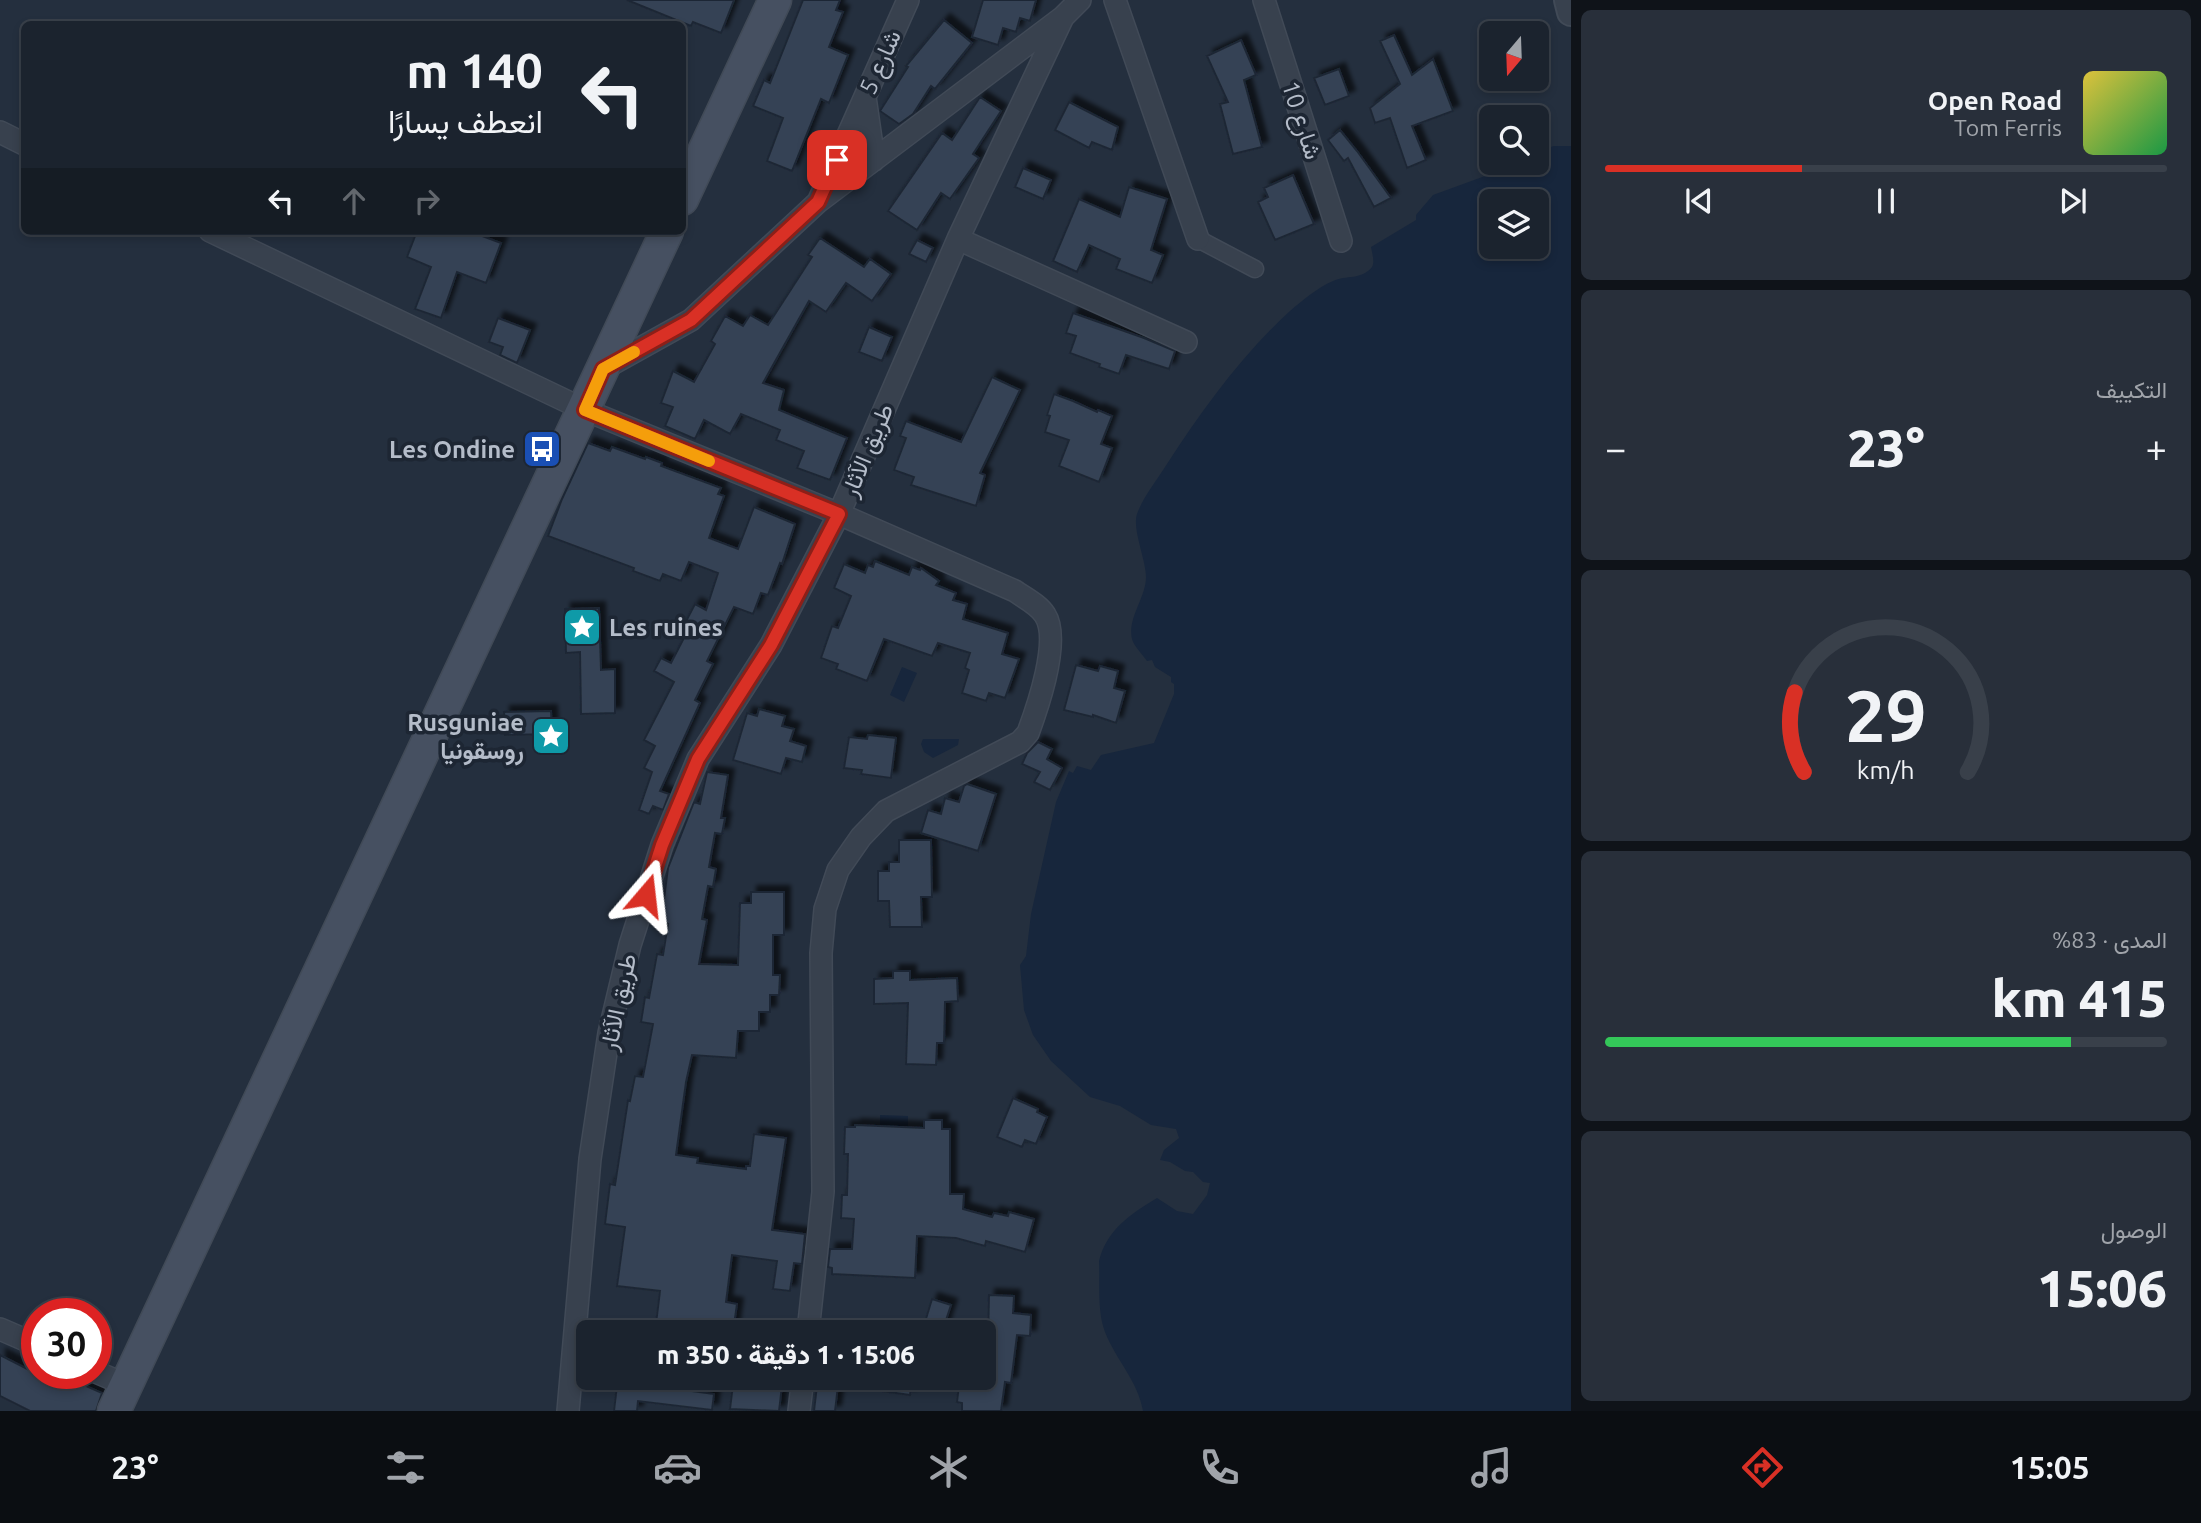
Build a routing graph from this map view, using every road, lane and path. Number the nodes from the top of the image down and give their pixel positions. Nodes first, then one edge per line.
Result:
1 (775, 0) edge
2 (908, 0) edge
3 (1080, 0) edge
4 (1115, 0) edge
5 (1264, 0) edge
6 (1567, 0) edge
7 (1571, 12) edge
8 (1063, 17) junction
9 (864, 97) junction
10 (0, 132) edge
11 (21, 142) edge
12 (873, 159) junction
13 (686, 190) edge
14 (818, 202) junction
15 (218, 235) edge
16 (665, 235) edge
17 (958, 239) junction
18 (1198, 239) joint
19 (1341, 241) dead end
20 (1255, 269) dead end
21 (1186, 342) dead end
22 (603, 369) junction
23 (585, 410) junction
24 (839, 514) junction
25 (809, 1320) edge
26 (0, 1329) edge
27 (21, 1338) edge
28 (801, 1390) edge
29 (120, 1398) edge
30 (568, 1411) edge
31 (799, 1411) edge

1 - 13 main road
2 - 9 street, شارع 5
3 - 8 street
4 - 18 street
5 - 19 street, شارع 10
6 - 7 street
8 - 12 street
8 - 17 street, طريق الآثار
9 - 12 street
9 - 14 street, شارع 5
10 - 11 street
12 - 14 street
14 - 22 street
15 - 23 street
16 - 22 main road
17 - 21 street
17 - 24 street, طريق الآثار
18 - 20 street
22 - 23 main road
23 - 24 street
23 - 29 main road
24 - 25 street
24 - 30 street, طريق الآثار
26 - 27 street
28 - 31 street

